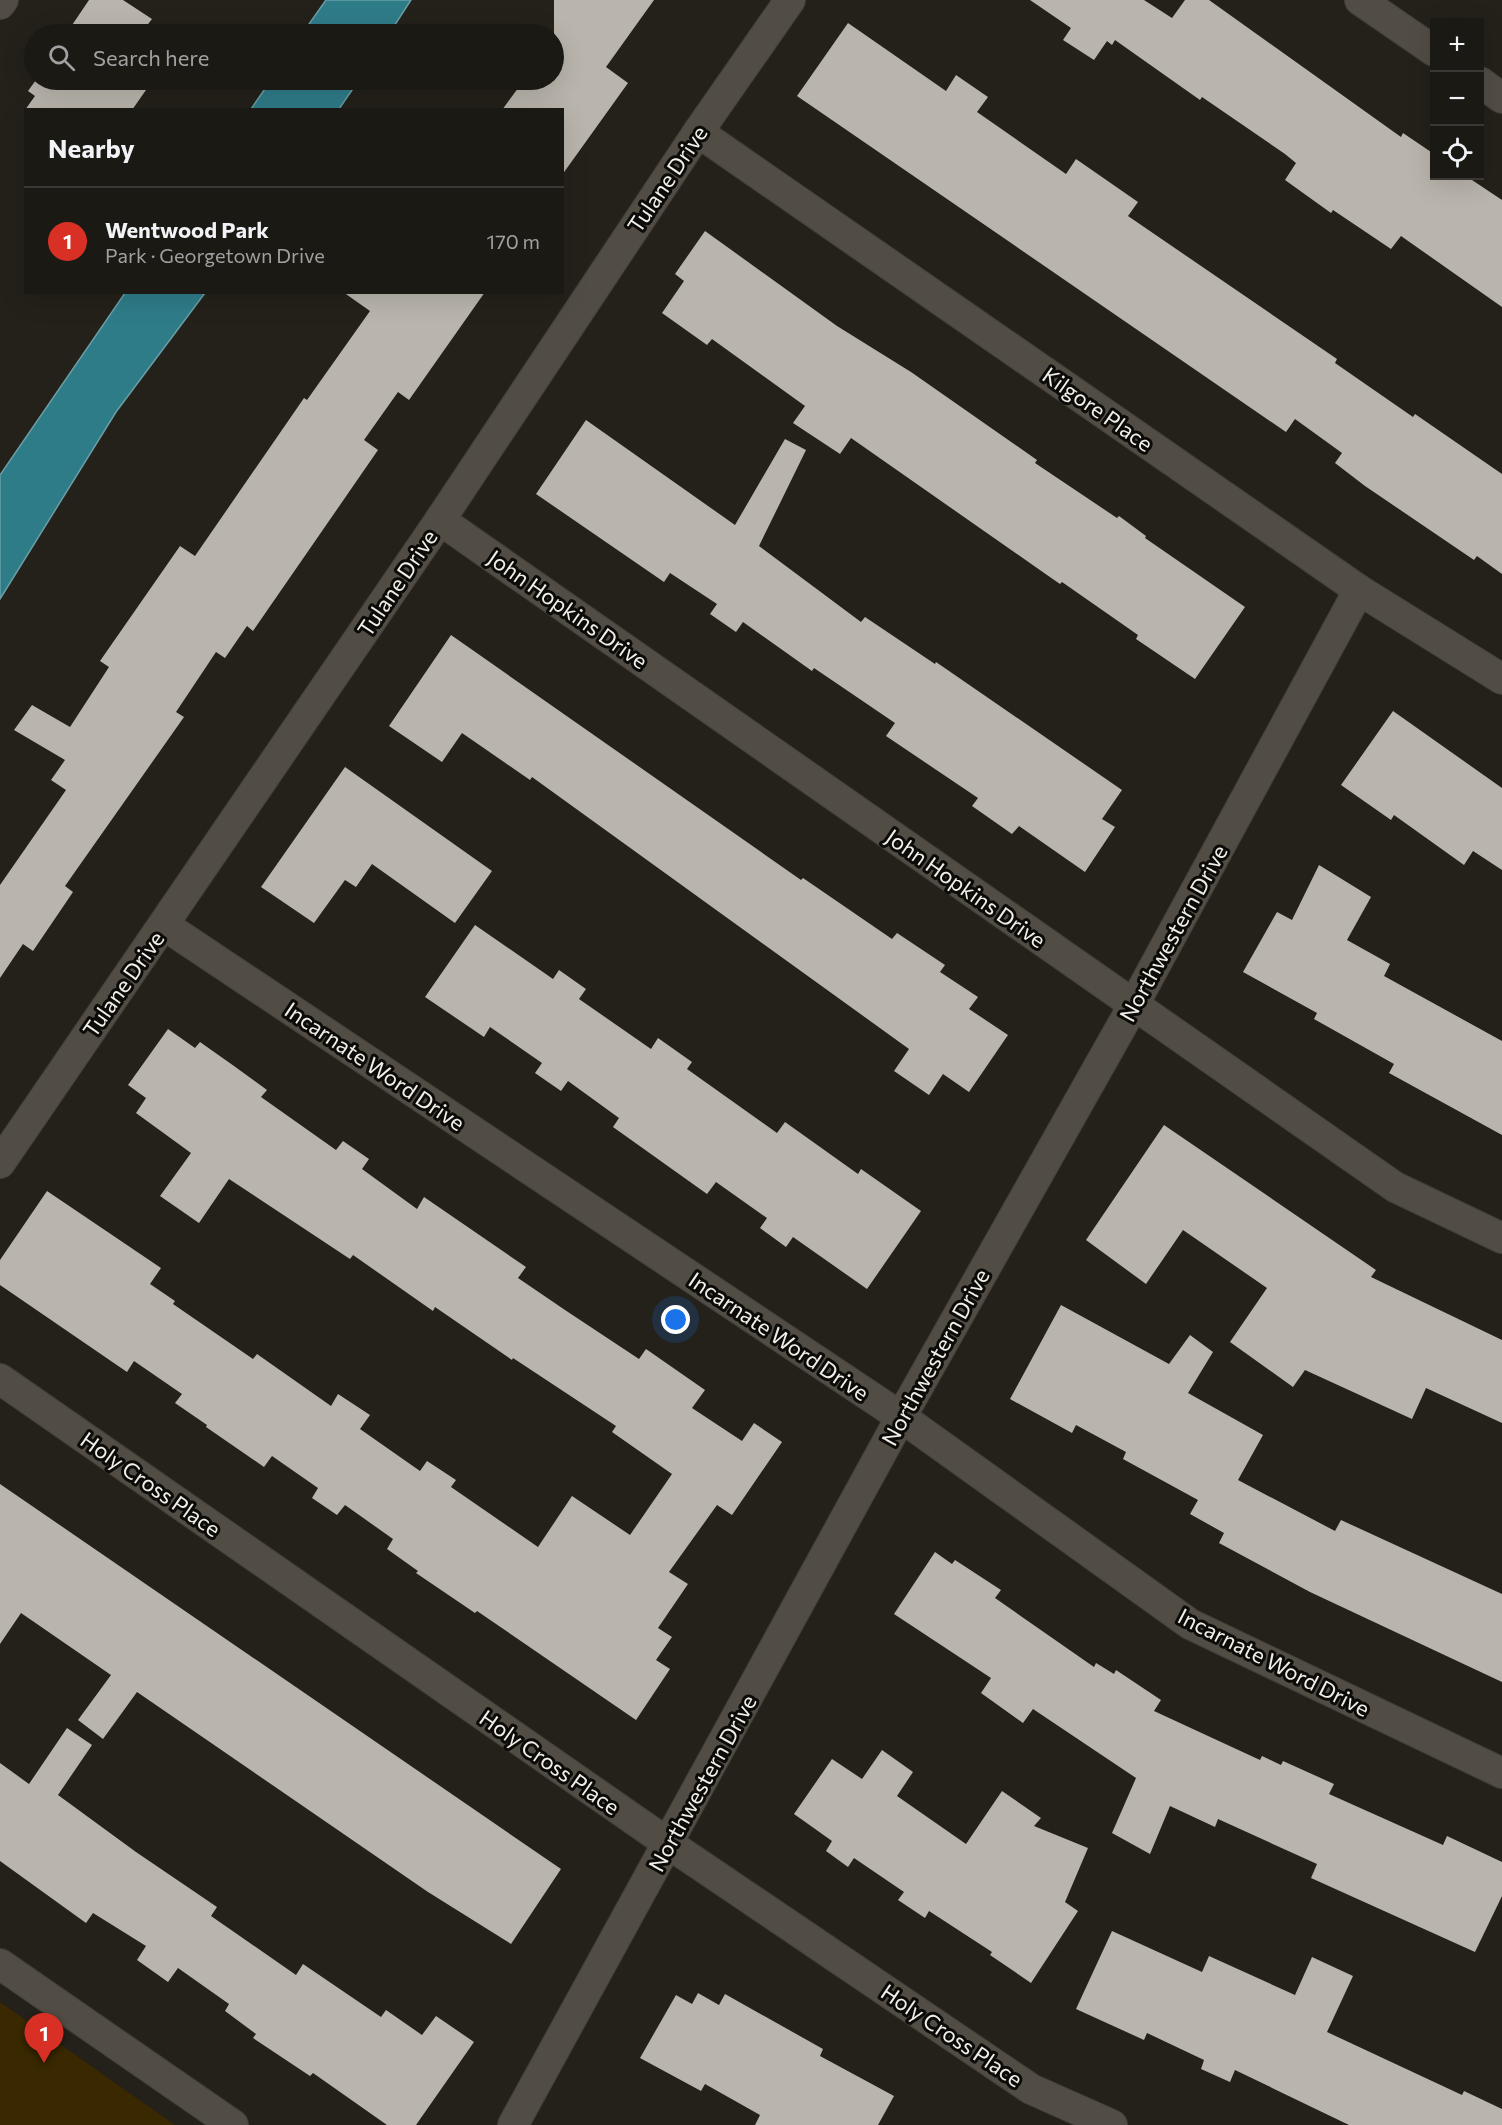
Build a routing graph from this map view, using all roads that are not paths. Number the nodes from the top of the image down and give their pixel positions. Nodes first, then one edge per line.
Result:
1 (3, 0) edge
2 (790, 0) edge
3 (1360, 0) edge
4 (0, 4) edge
5 (1430, 48) edge
6 (1484, 85) edge
7 (1502, 98) edge
8 (698, 132) junction
9 (440, 520) junction
10 (1359, 590) junction
11 (1502, 679) edge
12 (164, 925) junction
13 (1133, 1006) junction
14 (0, 1163) edge
15 (1502, 1238) edge
16 (0, 1379) edge
17 (901, 1417) junction
18 (1502, 1773) edge
19 (669, 1844) junction
20 (0, 1964) edge
21 (232, 2125) edge
22 (513, 2125) edge
23 (1112, 2125) edge

1 - 4 street
2 - 8 street, Tulane Drive
3 - 5 street
6 - 7 street
8 - 9 street, Tulane Drive
8 - 10 street, Kilgore Place
9 - 12 street, Tulane Drive
9 - 13 street, John Hopkins Drive
10 - 11 street, Kilgore Place
10 - 13 street, Northwestern Drive
12 - 14 street, Tulane Drive
12 - 17 street, Incarnate Word Drive
13 - 15 street, John Hopkins Drive
13 - 17 street, Northwestern Drive
16 - 19 street, Holy Cross Place
17 - 18 street, Incarnate Word Drive
17 - 19 street, Northwestern Drive
19 - 22 street, Northwestern Drive
19 - 23 street, Holy Cross Place
20 - 21 street

